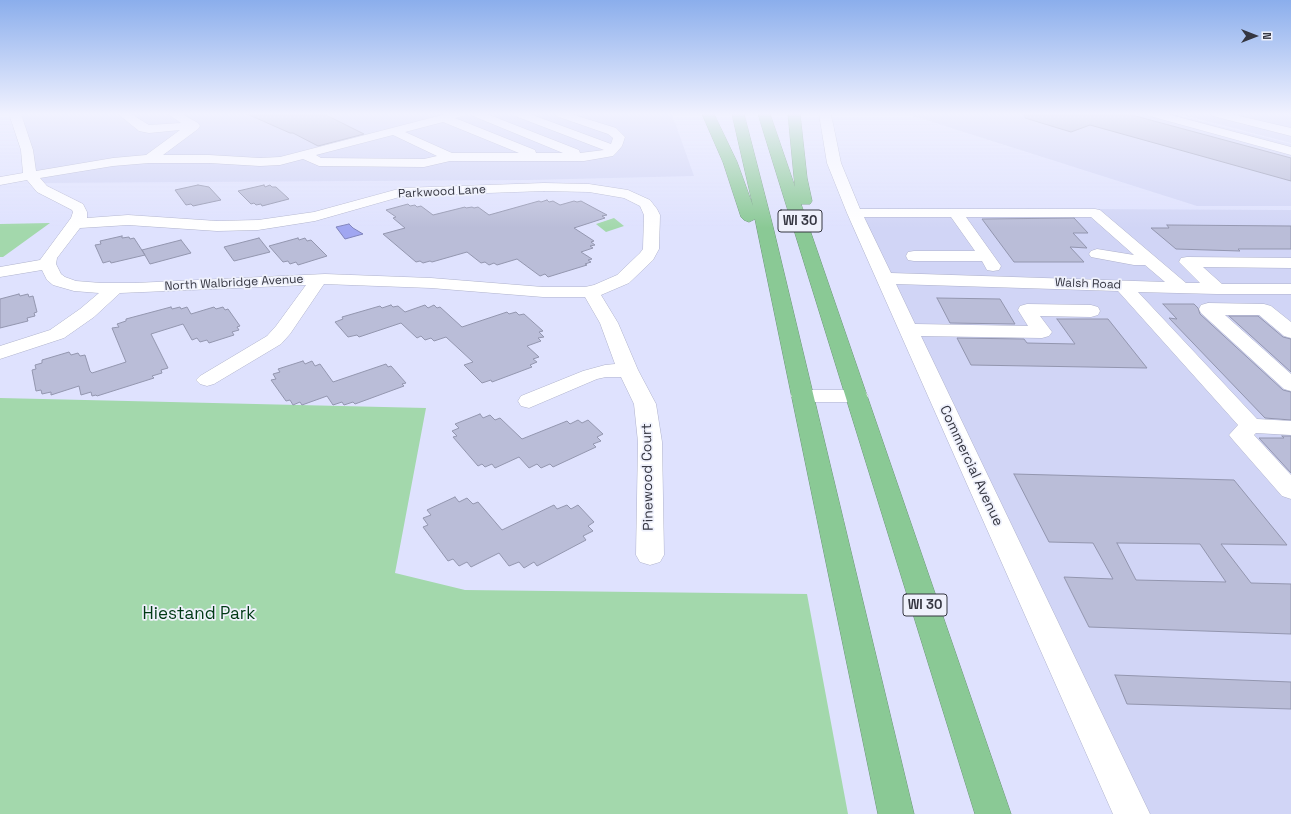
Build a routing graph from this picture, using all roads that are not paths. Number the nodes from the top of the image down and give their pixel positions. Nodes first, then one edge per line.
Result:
1 (27, 152) edge
2 (159, 152) edge
3 (315, 152) edge
4 (347, 152) edge
5 (392, 152) edge
6 (439, 152) edge
7 (528, 152) edge
8 (572, 152) edge
9 (609, 152) edge
10 (725, 152) edge
11 (747, 152) edge
12 (777, 152) edge
13 (798, 152) edge
14 (831, 152) edge
15 (304, 155) junction
16 (450, 157) junction
17 (540, 157) junction
18 (584, 157) junction
19 (149, 159) junction
20 (367, 163) junction
21 (413, 163) junction
22 (30, 175) junction
23 (0, 181) edge
24 (854, 213) junction
25 (956, 213) junction
26 (75, 224) junction
27 (1096, 254) dead end
28 (914, 256) dead end
29 (987, 256) junction
30 (1149, 260) junction
31 (1291, 263) edge
32 (48, 264) junction
33 (0, 272) edge
34 (885, 278) junction
35 (319, 279) junction
36 (619, 281) joint
37 (1004, 282) junction
38 (1123, 286) junction
39 (1182, 288) junction
40 (114, 289) junction
41 (1217, 289) junction
42 (1291, 289) edge
43 (590, 291) junction
44 (781, 298) junction
45 (1092, 311) dead end
46 (835, 328) junction
47 (908, 330) junction
48 (1291, 332) edge
49 (0, 353) edge
50 (628, 370) junction
51 (207, 380) dead end
52 (1291, 385) edge
53 (802, 396) junction
54 (857, 396) junction
55 (528, 401) dead end
56 (1251, 426) junction
57 (1291, 428) edge
58 (1280, 466) edge
59 (1291, 490) edge
60 (650, 555) dead end
61 (896, 814) edge
62 (993, 814) edge
63 (1132, 814) edge

1 - 22 street
2 - 19 street
3 - 15 street
4 - 20 street
5 - 21 street
6 - 16 street
7 - 17 street
8 - 18 street
9 - 18 street
10 - 44 highway
11 - 44 highway, WI 30
12 - 46 highway, WI 30
13 - 46 highway
14 - 24 street, Commercial Avenue
15 - 19 street
15 - 20 street
16 - 17 street
16 - 21 street
17 - 18 street
19 - 22 street
20 - 21 street
22 - 23 street
22 - 26 street
24 - 25 street
24 - 34 street, Commercial Avenue
25 - 29 street
25 - 30 street
26 - 32 street
26 - 36 street, Parkwood Lane
27 - 30 street
28 - 29 street
29 - 37 street
30 - 39 street
31 - 41 street
32 - 33 street
32 - 40 street, North Walbridge Avenue
34 - 37 street, Walsh Road
34 - 47 street, Commercial Avenue
35 - 40 street, North Walbridge Avenue
35 - 43 street, North Walbridge Avenue
35 - 51 street
36 - 43 street, North Walbridge Avenue
37 - 38 street, Walsh Road
38 - 39 street, Walsh Road
38 - 56 street
39 - 41 street, Walsh Road
40 - 49 street
41 - 42 street, Walsh Road
43 - 50 street, Pinewood Court
44 - 53 highway, WI 30
45 - 47 street
46 - 54 highway, WI 30
47 - 63 street, Commercial Avenue
48 - 52 street
50 - 55 street
50 - 60 street, Pinewood Court
53 - 54 street
53 - 61 highway, WI 30
54 - 62 highway, WI 30
56 - 57 street
56 - 58 street
58 - 59 street

